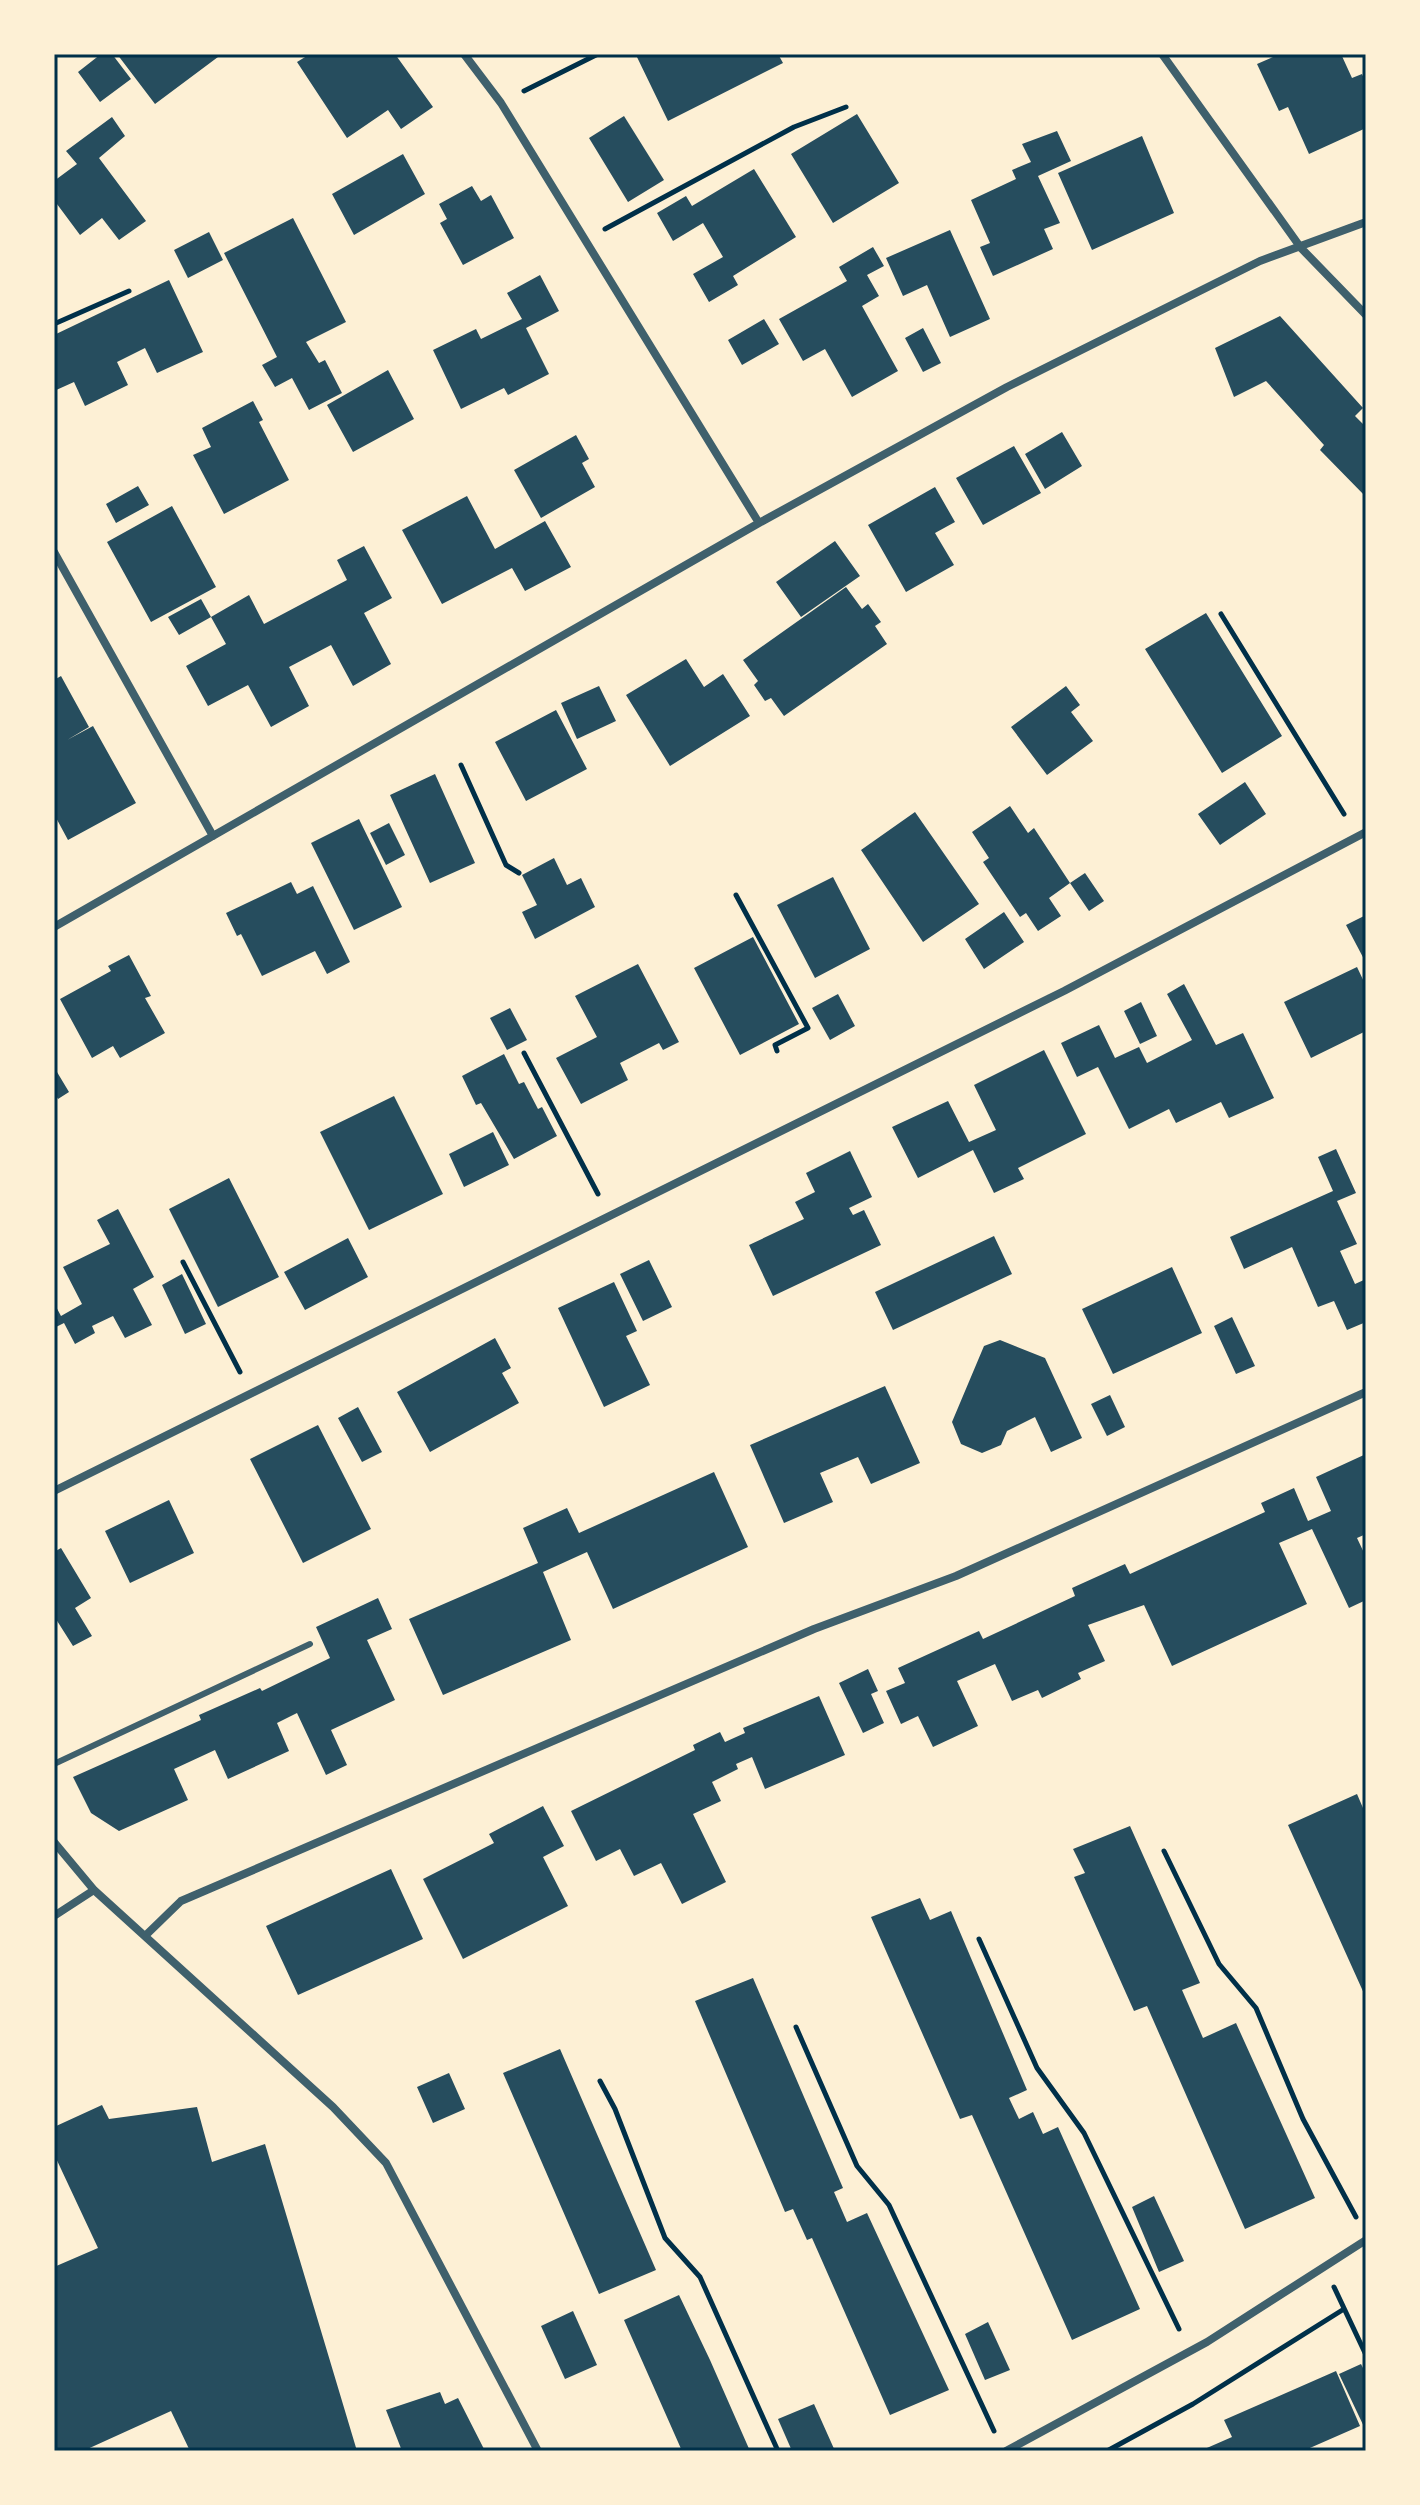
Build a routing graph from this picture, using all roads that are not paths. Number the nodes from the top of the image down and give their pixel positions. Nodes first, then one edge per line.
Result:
1 (464, 54) edge
2 (1162, 54) edge
3 (1366, 222) edge
4 (1301, 248) junction
5 (1366, 315) edge
6 (759, 523) junction
7 (54, 552) edge
8 (1362, 834) edge
9 (213, 836) junction
10 (54, 927) edge
11 (1366, 1392) edge
12 (54, 1491) edge
13 (310, 1644) dead end
14 (54, 1764) edge
15 (54, 1842) edge
16 (94, 1890) junction
17 (54, 1916) edge
18 (146, 1935) junction
19 (1366, 2240) edge
20 (538, 2451) edge
21 (1006, 2451) edge

1 - 6 street
2 - 4 street
3 - 4 street
4 - 5 street
4 - 6 street
6 - 9 street
7 - 9 street
8 - 12 street
9 - 10 street
11 - 18 street
13 - 14 lane
15 - 16 street
16 - 17 street
16 - 18 street
18 - 20 street
19 - 21 street

